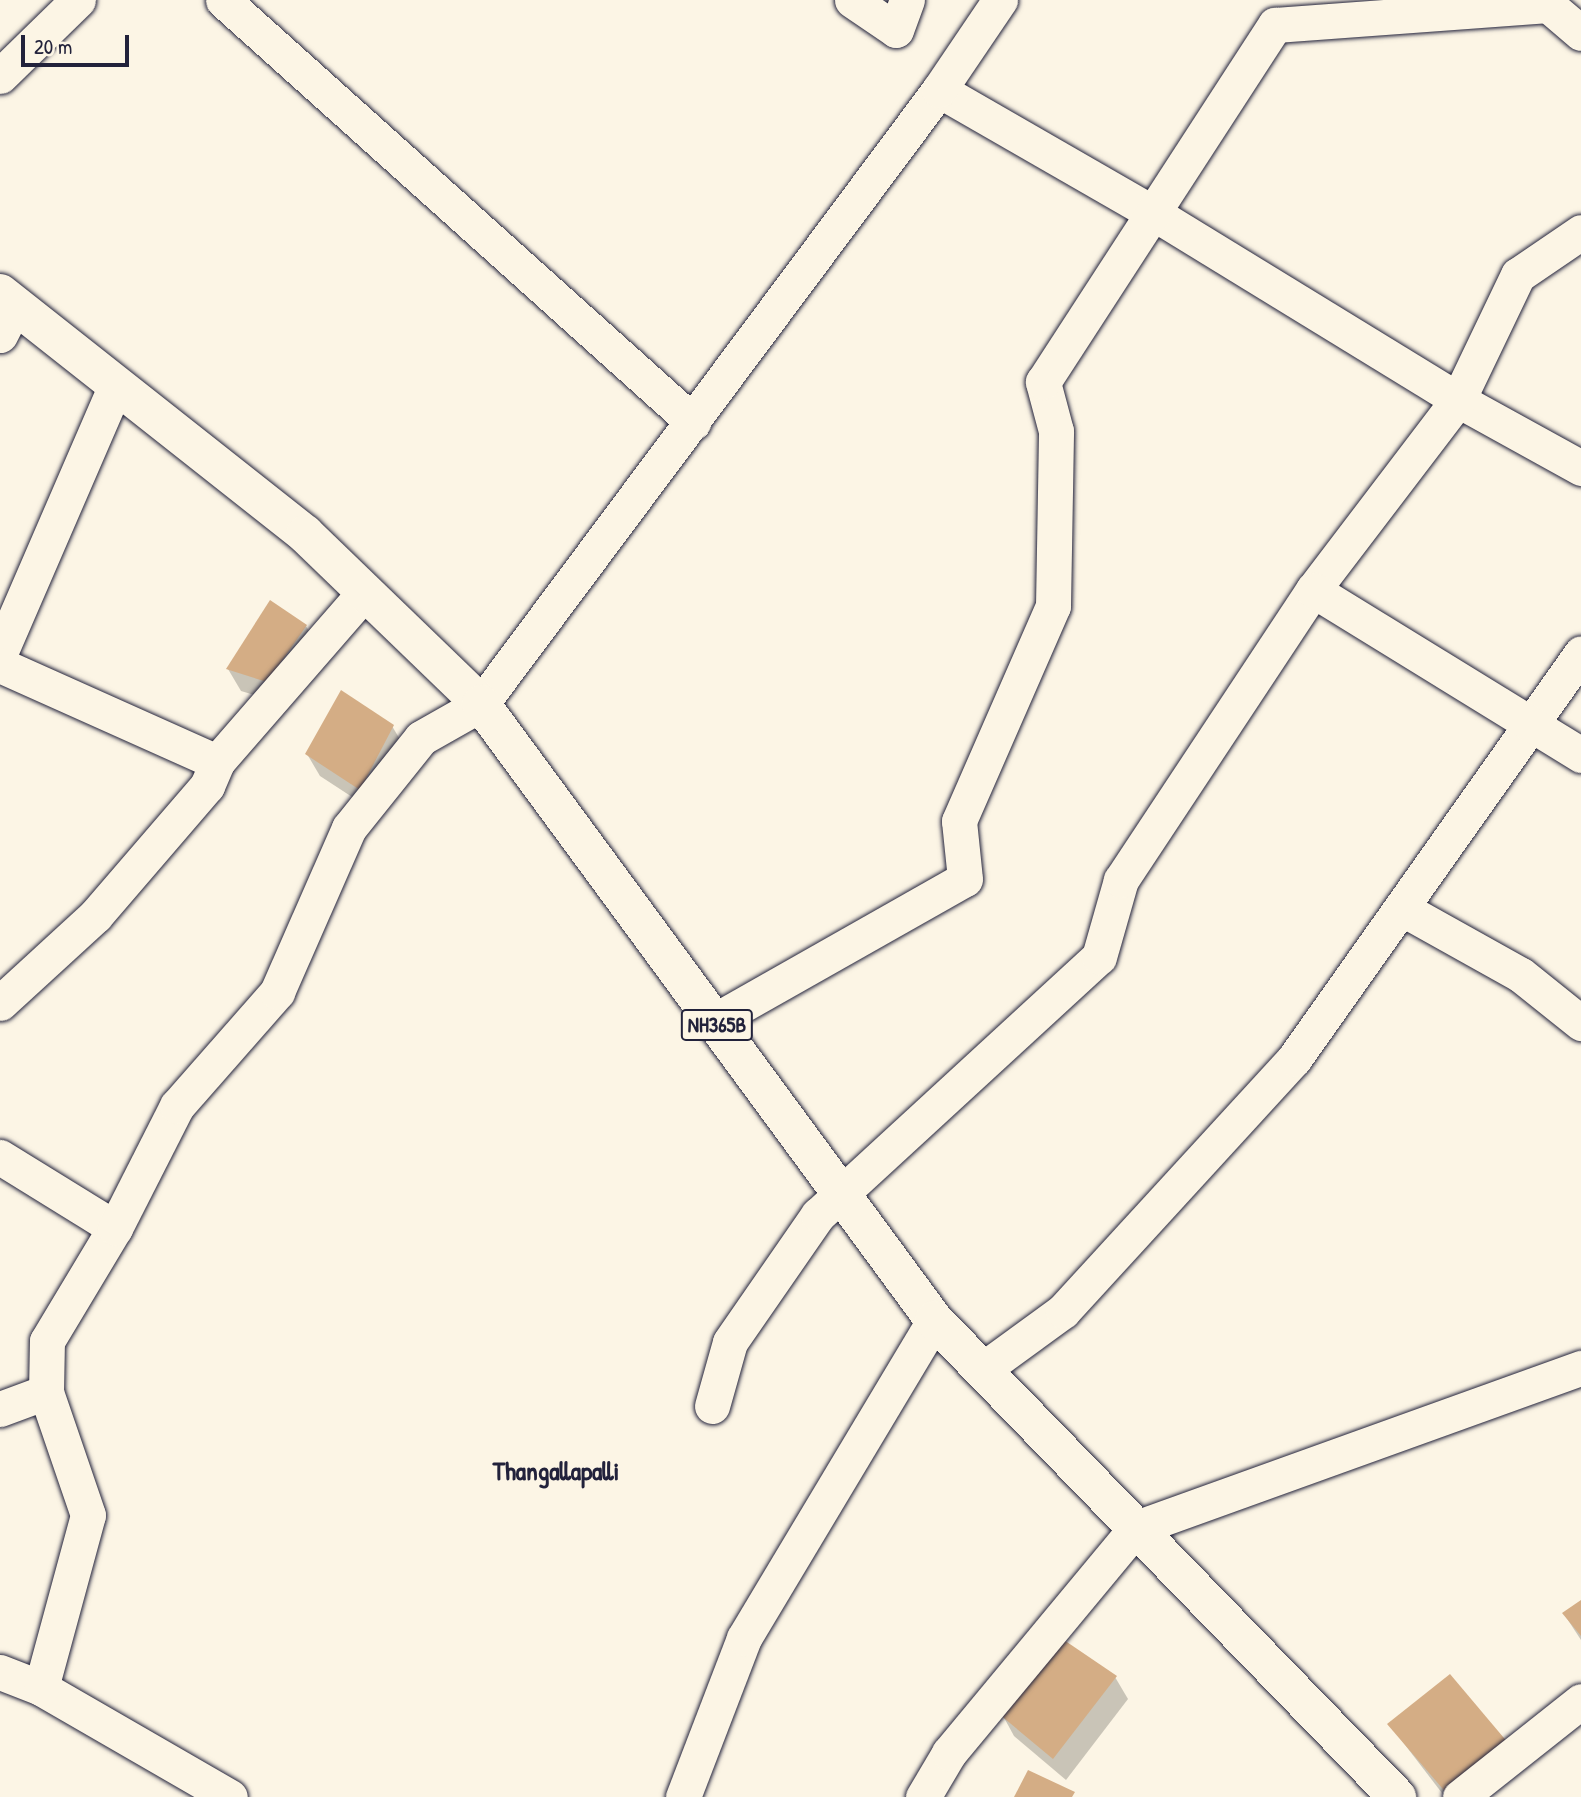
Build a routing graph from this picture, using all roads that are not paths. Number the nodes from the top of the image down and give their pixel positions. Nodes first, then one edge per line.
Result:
1 (78, 0) edge
2 (223, 0) edge
3 (852, 0) edge
4 (907, 0) edge
5 (1000, 0) edge
6 (1581, 33) edge
7 (0, 76) edge
8 (939, 90) junction
9 (1155, 214) junction
10 (1581, 232) edge
11 (5, 311) edge
12 (116, 385) junction
13 (1458, 400) junction
14 (693, 422) junction
15 (1581, 468) edge
16 (1313, 590) junction
17 (365, 592) junction
18 (0, 653) edge
19 (1581, 653) edge
20 (0, 665) edge
21 (481, 704) junction
22 (1529, 726) junction
23 (1581, 755) edge
24 (216, 762) junction
25 (1401, 908) junction
26 (0, 1003) edge
27 (714, 1021) junction
28 (1581, 1023) edge
29 (0, 1157) edge
30 (839, 1195) junction
31 (115, 1228) junction
32 (934, 1320) junction
33 (1581, 1368) edge
34 (982, 1370) junction
35 (46, 1392) junction
36 (712, 1406) dead end
37 (0, 1409) edge
38 (1136, 1528) junction
39 (0, 1672) edge
40 (41, 1688) junction
41 (1581, 1701) edge
42 (230, 1797) edge
43 (683, 1797) edge
44 (923, 1797) edge
45 (1397, 1797) edge
46 (1460, 1797) edge

1 - 7 street
2 - 14 street
3 - 4 street
5 - 8 street
6 - 9 street
8 - 9 street
8 - 14 street
9 - 13 street
9 - 27 street
10 - 13 street
11 - 12 highway, NH365B
12 - 17 highway, NH365B
12 - 18 street
13 - 15 street
13 - 16 street
14 - 21 street
16 - 22 street
16 - 30 street
17 - 21 highway, NH365B
17 - 24 street
19 - 22 street
20 - 24 street
21 - 27 highway, NH365B
21 - 31 street
22 - 23 street
22 - 25 street
24 - 26 street
25 - 28 street
25 - 34 street
27 - 30 highway, NH365B
29 - 31 street
30 - 32 highway, NH365B
30 - 36 street
31 - 35 street
32 - 34 highway, NH365B
32 - 43 street
33 - 38 street
34 - 38 highway, NH365B
35 - 37 street
35 - 40 street
38 - 44 street
38 - 45 highway, NH365B
39 - 40 street
40 - 42 street
41 - 46 street

